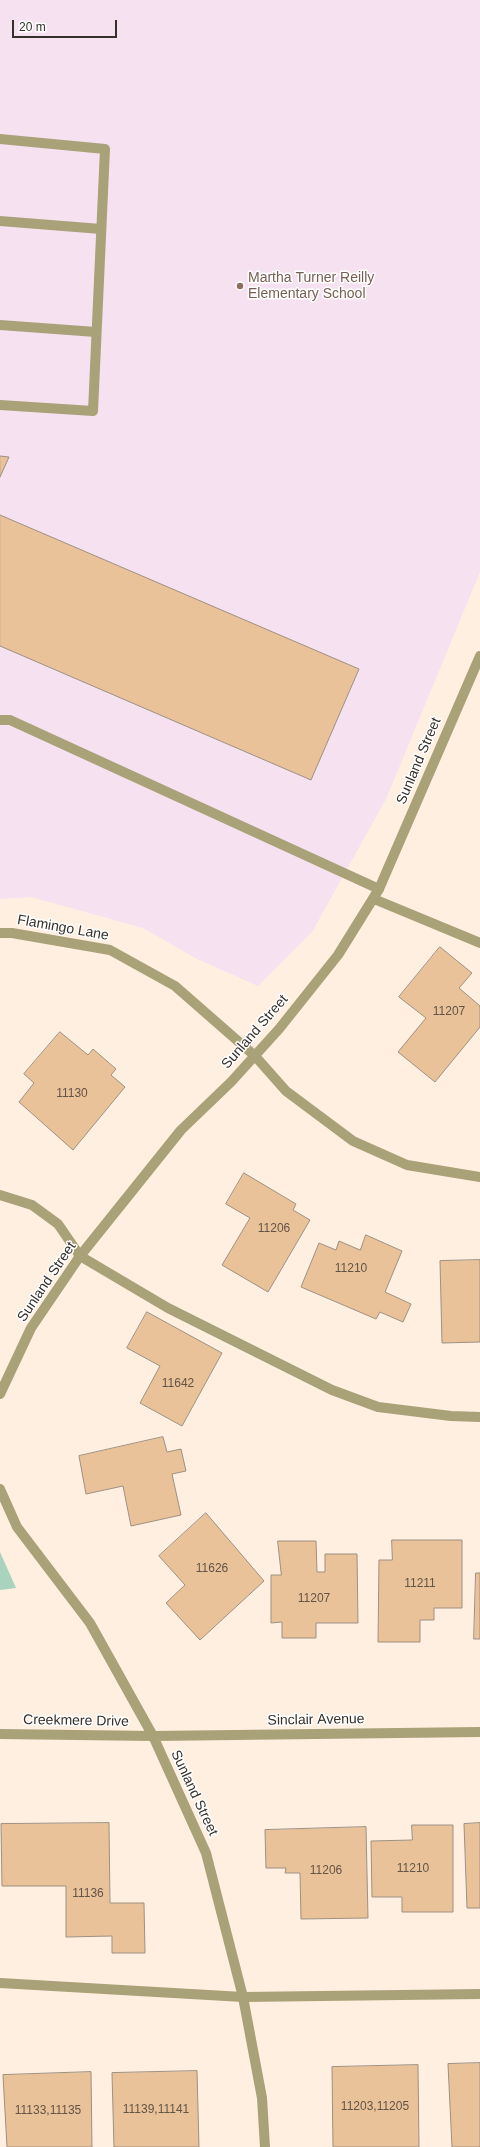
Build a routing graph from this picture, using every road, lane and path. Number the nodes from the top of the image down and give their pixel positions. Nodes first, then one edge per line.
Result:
1 (0, 139) edge
2 (0, 221) edge
3 (101, 229) junction
4 (0, 325) edge
5 (96, 332) junction
6 (0, 405) edge
7 (480, 656) edge
8 (0, 720) edge
9 (379, 889) junction
10 (374, 899) junction
11 (0, 933) edge
12 (480, 943) edge
13 (255, 1056) junction
14 (480, 1177) edge
15 (0, 1195) edge
16 (80, 1256) junction
17 (0, 1394) edge
18 (480, 1417) edge
19 (0, 1489) edge
20 (480, 1732) edge
21 (0, 1734) edge
22 (153, 1736) junction
23 (0, 1983) edge
24 (480, 1994) edge
25 (244, 1997) junction
26 (265, 2147) edge

1 - 3 street
2 - 3 street
3 - 5 street
4 - 5 street
5 - 6 street
7 - 9 street, Sunland Street
8 - 9 street
9 - 10 street, Sunland Street
10 - 12 street
10 - 13 street, Sunland Street
11 - 13 street, Flamingo Lane
13 - 14 street, Flamingo Lane
13 - 16 street, Sunland Street
15 - 16 street
16 - 17 street, Sunland Street
16 - 18 street
19 - 22 street, Sunland Street
20 - 22 street, Sinclair Avenue
21 - 22 street, Creekmere Drive
22 - 25 street, Sunland Street
23 - 25 street
24 - 25 street
25 - 26 street, Sunland Street

